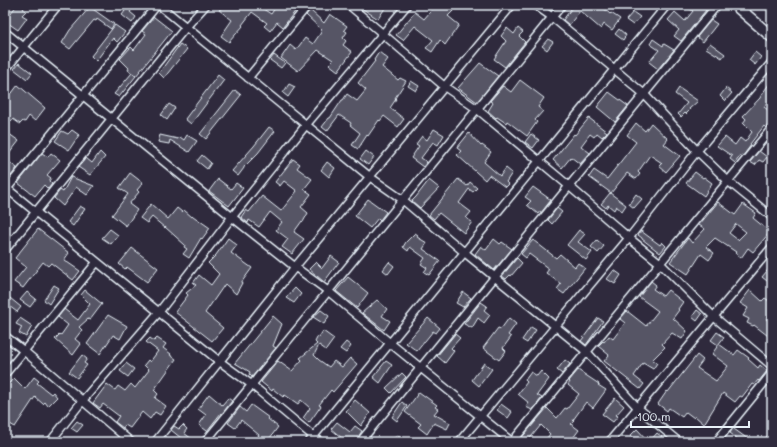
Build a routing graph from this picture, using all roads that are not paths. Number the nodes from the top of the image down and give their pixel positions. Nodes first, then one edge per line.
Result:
1 (58, 5) edge
2 (158, 5) edge
3 (206, 5) edge
4 (308, 5) edge
5 (349, 5) edge
6 (407, 5) edge
7 (512, 5) edge
8 (535, 5) edge
9 (562, 5) edge
10 (667, 5) edge
11 (717, 5) edge
12 (738, 6) edge
13 (552, 17) junction
14 (186, 27) junction
15 (5, 32) edge
16 (383, 33) junction
17 (772, 37) edge
18 (23, 47) junction
19 (772, 62) edge
20 (614, 69) junction
21 (5, 70) edge
22 (248, 78) junction
23 (445, 87) junction
24 (644, 94) junction
25 (83, 95) junction
26 (477, 109) junction
27 (112, 119) junction
28 (306, 125) junction
29 (772, 128) edge
30 (697, 151) junction
31 (538, 161) junction
32 (370, 177) junction
33 (728, 181) junction
34 (569, 186) junction
35 (6, 189) edge
36 (403, 200) junction
37 (36, 212) junction
38 (232, 217) junction
39 (772, 217) edge
40 (628, 238) junction
41 (772, 247) edge
42 (5, 250) edge
43 (464, 252) junction
44 (97, 262) junction
45 (660, 263) junction
46 (295, 267) junction
47 (494, 277) junction
48 (328, 291) junction
49 (159, 312) junction
50 (713, 316) junction
51 (555, 326) junction
52 (5, 336) edge
53 (390, 343) junction
54 (24, 351) junction
55 (587, 352) junction
56 (219, 361) junction
57 (772, 366) edge
58 (420, 368) junction
59 (772, 373) edge
60 (5, 374) edge
61 (252, 384) junction
62 (83, 400) junction
63 (638, 408) junction
64 (480, 416) junction
65 (772, 438) edge
66 (311, 439) edge
67 (50, 442) edge
68 (131, 442) edge
69 (155, 442) edge
70 (205, 442) edge
71 (320, 442) edge
72 (360, 442) edge
73 (458, 442) edge
74 (512, 442) edge
75 (609, 442) edge
76 (679, 442) edge
77 (716, 442) edge
78 (769, 442) edge

1 - 18 street
2 - 14 street
2 - 25 street
3 - 14 street
4 - 22 street
5 - 16 street
6 - 16 street
7 - 23 street
8 - 13 street
9 - 13 street
10 - 20 street
11 - 24 street
12 - 17 street
13 - 20 street
13 - 26 street
14 - 22 street
14 - 27 street
15 - 18 street
16 - 23 street
16 - 28 street
18 - 21 street
18 - 25 street
19 - 30 street
20 - 24 street
20 - 31 street
22 - 28 street
23 - 26 street
23 - 32 street
24 - 30 street
24 - 34 street
25 - 27 street
25 - 35 street
26 - 31 street
26 - 36 street
27 - 37 street
27 - 38 street
28 - 32 street
28 - 38 street
29 - 33 street
30 - 33 street
30 - 40 street
31 - 34 street
31 - 43 street
32 - 36 street
32 - 46 street
33 - 39 street
33 - 45 street
34 - 40 street
34 - 47 street
35 - 37 street
36 - 43 street
36 - 48 street
37 - 42 street
37 - 44 street
38 - 46 street
38 - 49 street
40 - 45 street
40 - 51 street
41 - 50 street
43 - 47 street
43 - 53 street
44 - 49 street
44 - 54 street
45 - 50 street
45 - 55 street
46 - 48 street
46 - 56 street
47 - 51 street
47 - 58 street
48 - 53 street
48 - 61 street
49 - 56 street
49 - 62 street
50 - 57 street
50 - 63 street
51 - 55 street
51 - 64 street
52 - 54 street
53 - 58 street
53 - 66 street
54 - 60 street
54 - 62 street
55 - 63 street
55 - 74 street
56 - 61 street
56 - 69 street
58 - 64 street
58 - 72 street
59 - 77 street
61 - 66 street
61 - 70 street
62 - 67 street
62 - 68 street
63 - 75 street
63 - 76 street
64 - 73 street
64 - 74 street
65 - 78 street
66 - 71 street

